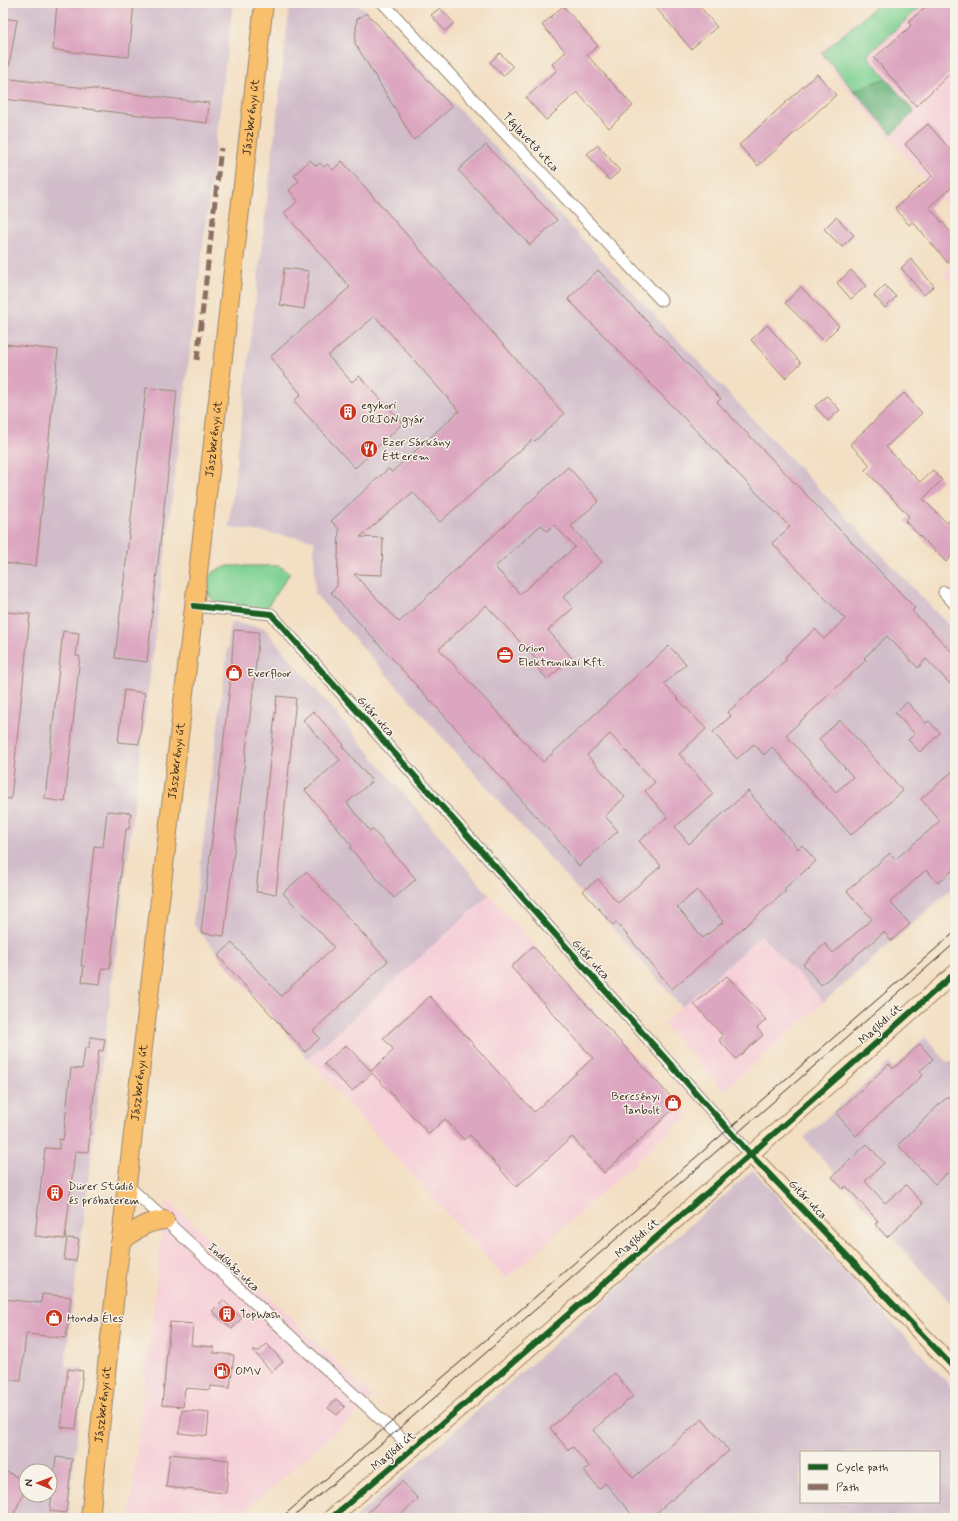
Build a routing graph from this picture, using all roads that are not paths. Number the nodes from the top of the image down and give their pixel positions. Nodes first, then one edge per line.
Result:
1 (264, 3) edge
2 (383, 3) edge
3 (661, 300) dead end
4 (944, 592) dead end
5 (955, 604) edge
6 (194, 606) junction
7 (955, 972) edge
8 (750, 1154) junction
9 (127, 1185) junction
10 (165, 1220) junction
11 (120, 1243) junction
12 (955, 1368) edge
13 (413, 1449) junction
14 (90, 1518) edge
15 (331, 1518) edge

1 - 6 main road, Jászberényi út
2 - 3 street, Téglavető utca
4 - 5 street
6 - 8 street, Gitár utca
6 - 9 main road, Jászberényi út
7 - 8 street, Maglódi út
8 - 12 street, Gitár utca
8 - 13 street, Maglódi út
9 - 10 street, Indóház utca
9 - 11 main road, Jászberényi út
10 - 11 main road
10 - 13 street, Indóház utca
11 - 14 main road, Jászberényi út
13 - 15 street, Maglódi út

